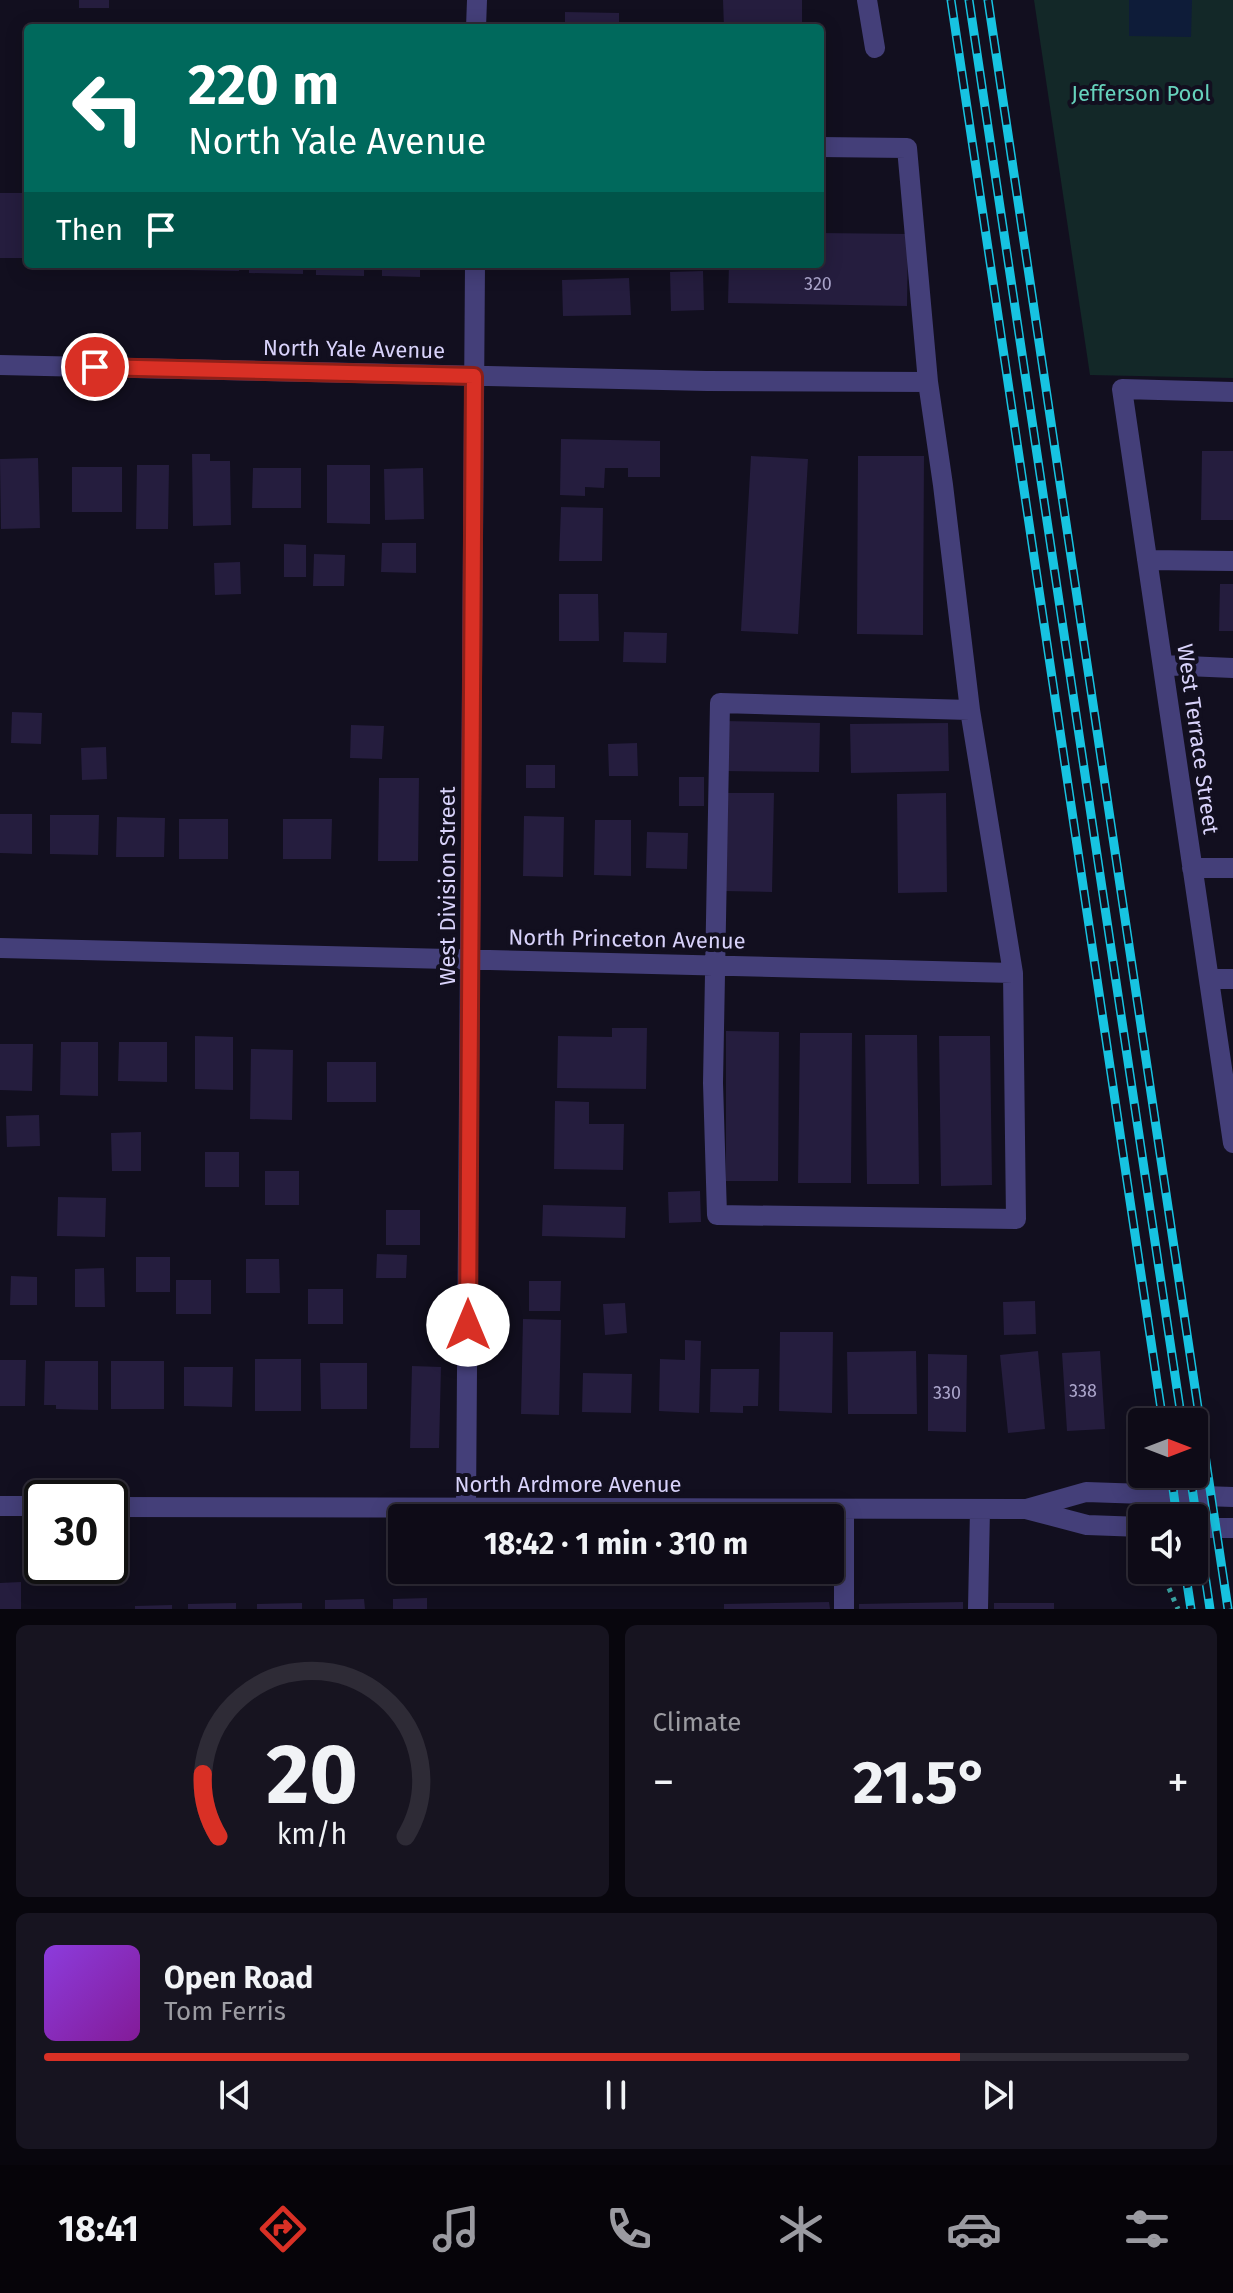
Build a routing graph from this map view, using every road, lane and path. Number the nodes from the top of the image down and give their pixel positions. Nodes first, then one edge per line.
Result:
1 (477, 0) edge
2 (867, 0) edge
3 (476, 24) edge
4 (875, 48) dead end
5 (824, 147) edge
6 (475, 268) edge
7 (0, 365) edge
8 (474, 376) junction
9 (928, 382) junction
10 (1233, 392) edge
11 (1147, 560) junction
12 (1233, 561) edge
13 (1163, 665) junction
14 (1233, 668) edge
15 (970, 710) junction
16 (1192, 868) junction
17 (1233, 868) edge
18 (0, 948) edge
19 (470, 960) junction
20 (715, 966) junction
21 (1013, 973) junction
22 (1209, 979) junction
23 (1233, 979) edge
24 (1233, 1143) edge
25 (1233, 1497) edge
26 (466, 1504) edge
27 (0, 1506) edge
28 (24, 1506) edge
29 (128, 1507) edge
30 (388, 1508) edge
31 (844, 1509) edge
32 (980, 1509) junction
33 (1026, 1509) junction
34 (1128, 1526) edge
35 (1208, 1528) edge
36 (1233, 1528) edge
37 (844, 1584) edge
38 (1167, 1584) edge
39 (844, 1609) edge
40 (978, 1609) edge
41 (1178, 1609) edge

1 - 3 street
2 - 4 street
5 - 9 street
6 - 8 street, West Division Street
7 - 8 street, North Yale Avenue
8 - 9 street, North Yale Avenue
8 - 19 street, West Division Street
9 - 15 street
10 - 11 street, West Terrace Street
11 - 12 street
11 - 13 street, West Terrace Street
13 - 14 street
13 - 16 street, West Terrace Street
15 - 20 street
15 - 21 street
16 - 17 street
16 - 22 street, West Terrace Street
18 - 19 street, North Princeton Avenue
19 - 20 street, North Princeton Avenue
19 - 26 street, West Division Street
20 - 21 street, North Princeton Avenue
20 - 21 street
22 - 23 street
22 - 24 street, West Terrace Street
25 - 33 street, North Ardmore Avenue
27 - 28 street
29 - 30 street, North Ardmore Avenue
31 - 32 street, North Ardmore Avenue
32 - 33 street, North Ardmore Avenue
32 - 40 street
33 - 34 street, North Ardmore Avenue
35 - 36 street
37 - 39 street
38 - 41 path

